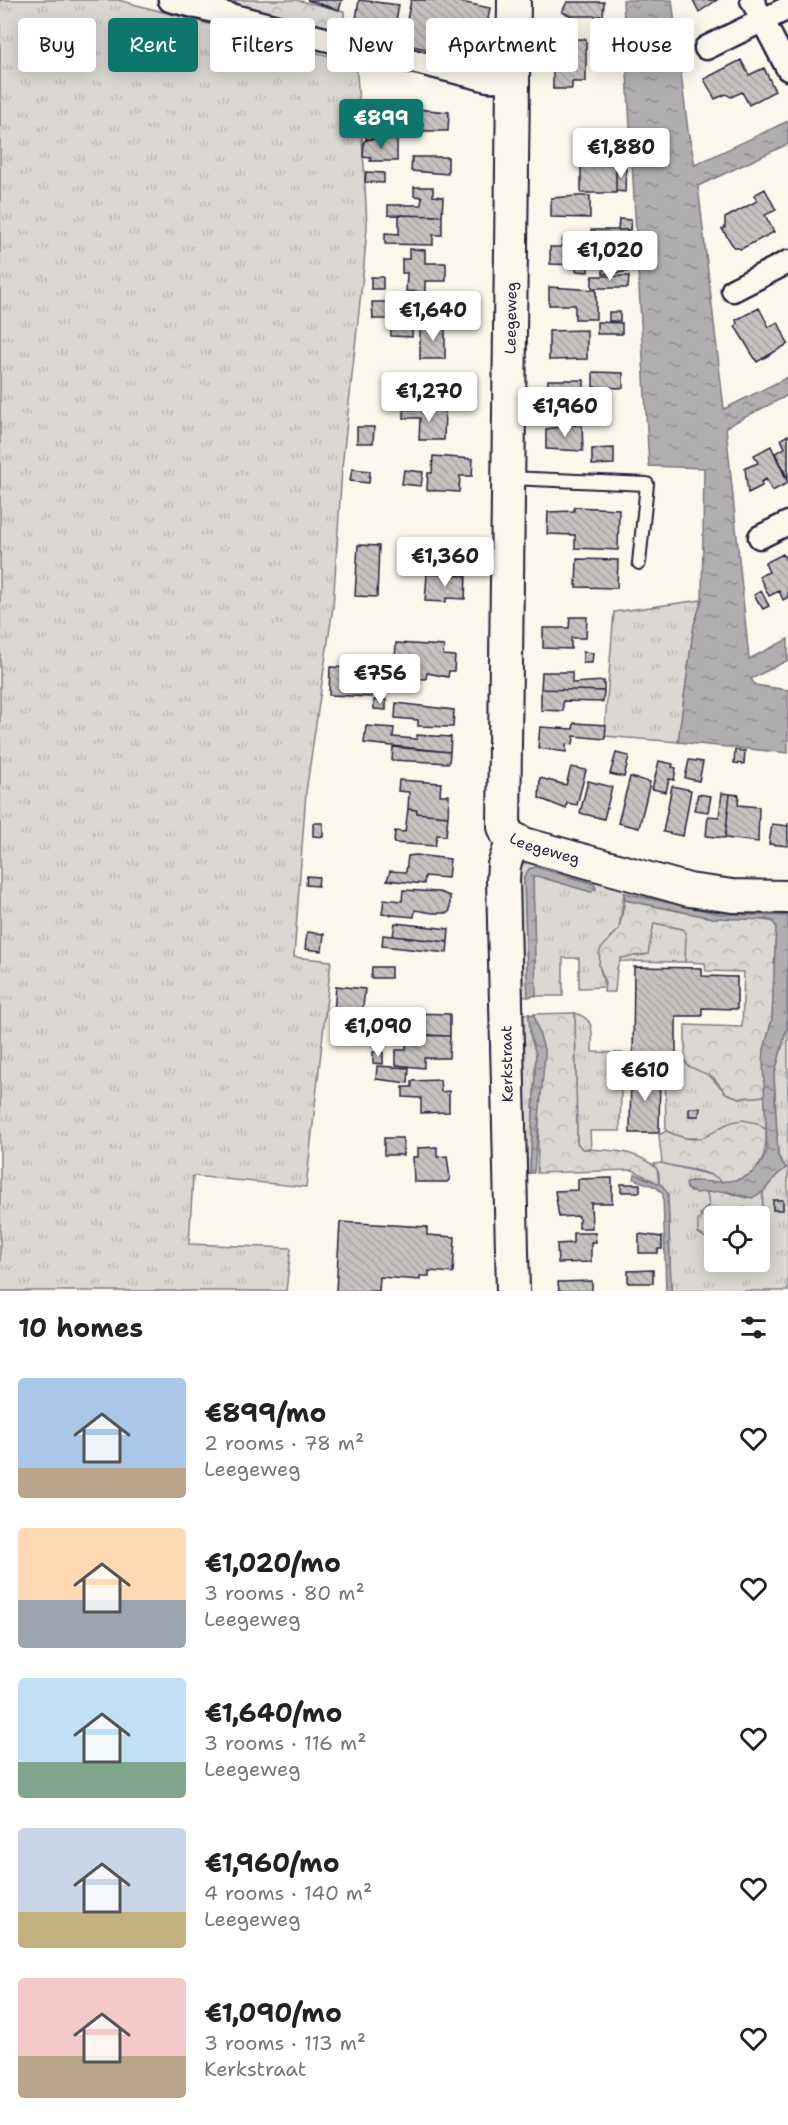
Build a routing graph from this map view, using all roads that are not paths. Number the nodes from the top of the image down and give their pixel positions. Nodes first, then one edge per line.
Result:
1 (170, 0) edge
2 (514, 0) edge
3 (752, 0) edge
4 (788, 8) edge
5 (762, 21) junction
6 (706, 48) dead end
7 (788, 69) edge
8 (515, 81) junction
9 (788, 262) edge
10 (734, 290) dead end
11 (508, 478) junction
12 (788, 523) edge
13 (760, 537) dead end
14 (639, 563) dead end
15 (513, 840) junction
16 (788, 897) edge
17 (513, 1291) edge

1 - 8 street
2 - 8 main road, Leegeweg
3 - 5 street
4 - 5 street
5 - 6 street
5 - 7 street
8 - 11 main road, Leegeweg
9 - 10 street
11 - 14 lane
11 - 15 main road, Leegeweg
12 - 13 street
15 - 16 main road, Leegeweg
15 - 17 main road, Kerkstraat

